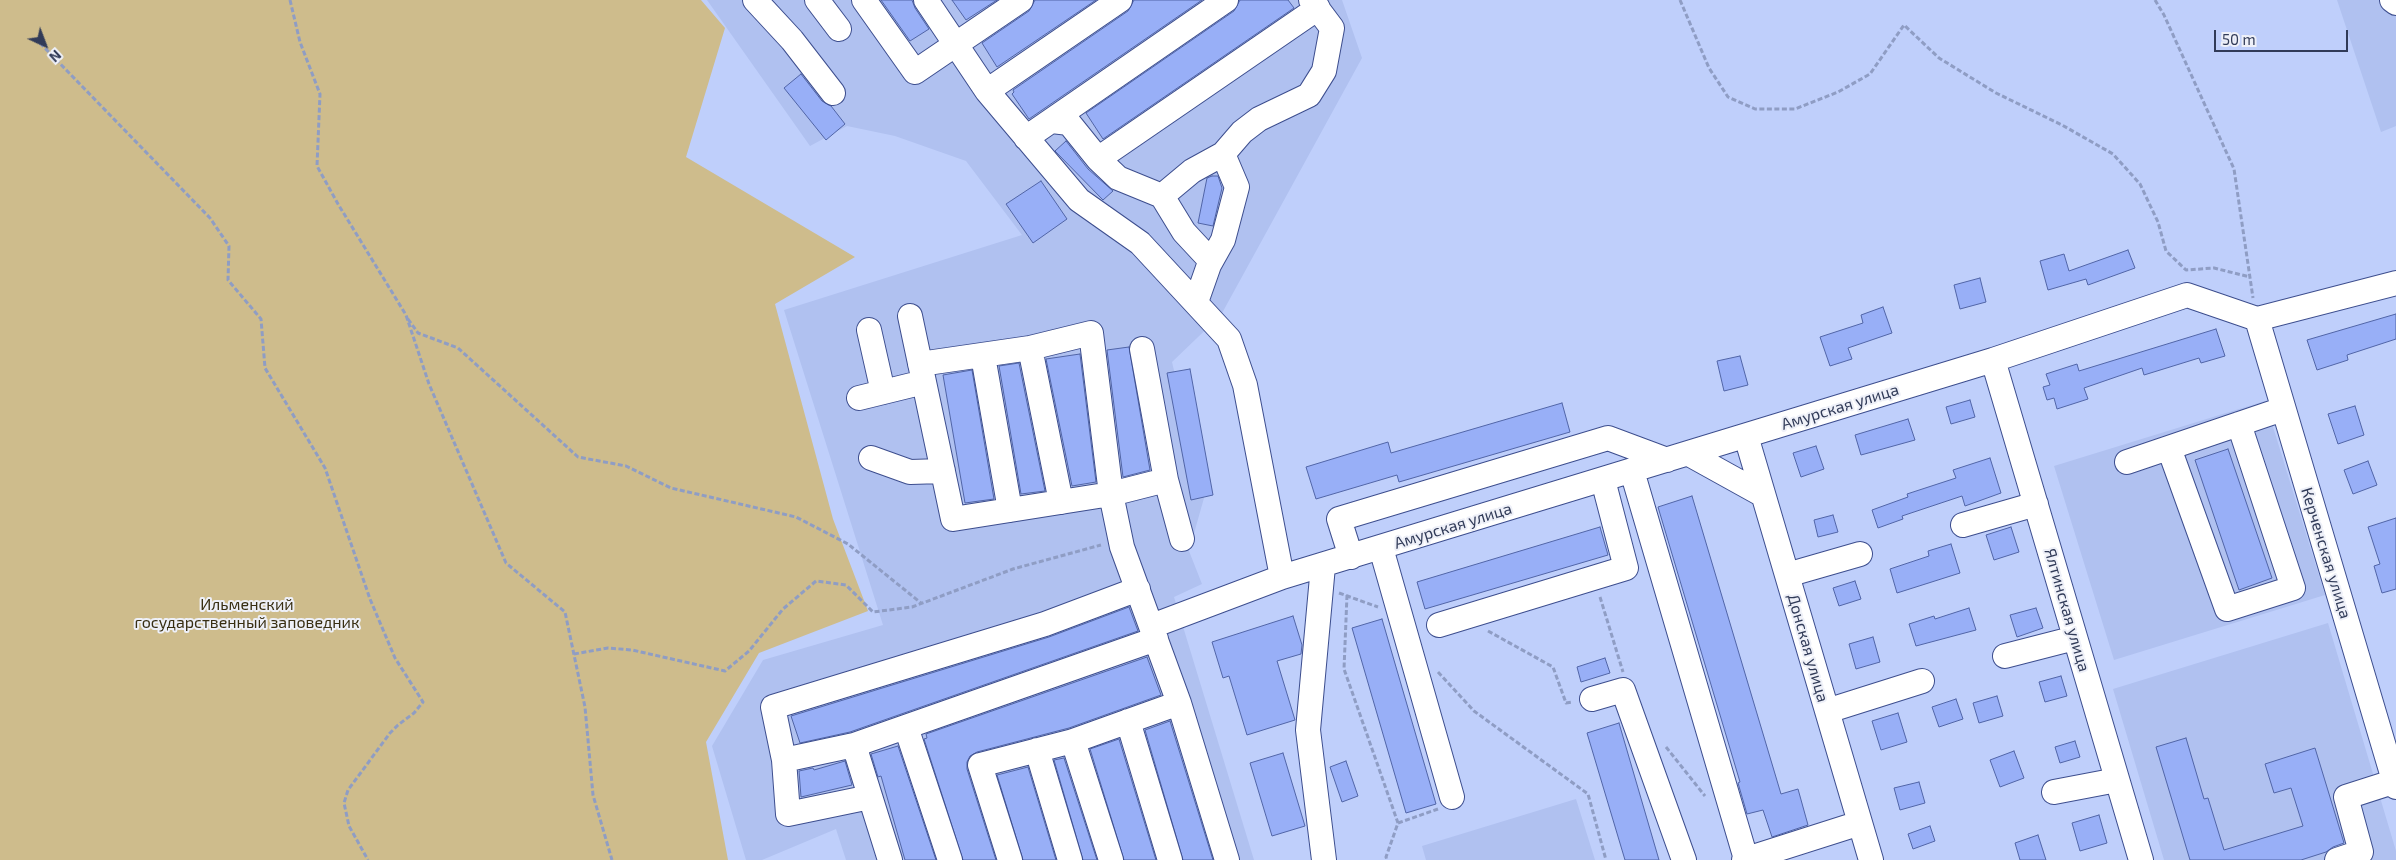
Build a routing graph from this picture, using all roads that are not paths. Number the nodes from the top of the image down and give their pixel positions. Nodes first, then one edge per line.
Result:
1 (756, 0) edge
2 (817, 0) edge
3 (864, 0) edge
4 (926, 0) edge
5 (1021, 0) edge
6 (1120, 0) edge
7 (1226, 0) edge
8 (2392, 0) edge
9 (2396, 3) edge
10 (1314, 4) edge
11 (839, 29) dead end
12 (956, 45) junction
13 (988, 90) junction
14 (833, 93) dead end
15 (1052, 121) junction
16 (1026, 138) junction
17 (1223, 154) junction
18 (1098, 160) junction
19 (1162, 196) junction
20 (1212, 261) junction
21 (2396, 283) edge
22 (1196, 302) junction
23 (910, 316) dead end
24 (2256, 319) junction
25 (869, 330) dead end
26 (1030, 348) junction
27 (1142, 349) dead end
28 (983, 356) junction
29 (1993, 360) junction
30 (922, 373) junction
31 (883, 392) junction
32 (859, 398) dead end
33 (2283, 409) junction
34 (2238, 424) junction
35 (1746, 436) junction
36 (2170, 448) junction
37 (1678, 457) junction
38 (871, 458) dead end
39 (2127, 462) dead end
40 (943, 471) junction
41 (1632, 471) junction
42 (1166, 480) junction
43 (1603, 480) junction
44 (1111, 494) junction
45 (1763, 495) junction
46 (1061, 502) junction
47 (2036, 504) junction
48 (1010, 510) junction
49 (1963, 525) dead end
50 (1182, 539) dead end
51 (1381, 548) junction
52 (1860, 554) dead end
53 (1351, 557) junction
54 (1787, 575) junction
55 (1323, 576) junction
56 (1282, 577) junction
57 (1138, 589) junction
58 (1439, 625) dead end
59 (1154, 633) junction
60 (2076, 638) junction
61 (2005, 656) dead end
62 (1922, 681) dead end
63 (1592, 699) road end
64 (1179, 703) junction
65 (1827, 711) junction
66 (1128, 721) junction
67 (906, 727) junction
68 (1073, 741) junction
69 (854, 745) junction
70 (1037, 750) junction
71 (784, 760) junction
72 (2118, 780) junction
73 (2396, 783) edge
74 (2054, 792) dead end
75 (870, 797) junction
76 (1452, 797) road end
77 (1860, 823) junction
78 (890, 860) edge
79 (950, 860) edge
80 (1010, 860) edge
81 (1070, 860) edge
82 (1111, 860) edge
83 (1170, 860) edge
84 (1227, 860) edge
85 (1324, 860) edge
86 (1684, 860) edge
87 (1745, 860) edge
88 (1871, 860) edge
89 (2141, 860) edge
90 (2337, 860) edge

1 - 14 street
2 - 11 street
3 - 12 street
4 - 12 street
5 - 12 street
6 - 13 street
7 - 15 street
8 - 9 street
10 - 17 street
10 - 18 street
12 - 13 street
13 - 16 street
15 - 16 street
15 - 18 street
16 - 22 street
17 - 19 street
17 - 20 street
18 - 19 street
19 - 20 street
20 - 22 street
21 - 24 street
22 - 56 street
23 - 30 street
24 - 29 street, Амурская улица
24 - 33 street, Керченская улица
25 - 31 street
26 - 28 street
26 - 44 street
26 - 46 street
27 - 42 street
28 - 30 street
28 - 48 street
29 - 35 street, Амурская улица
29 - 47 street, Ялтинская улица
30 - 31 street
30 - 40 street
31 - 32 street
33 - 34 street
33 - 73 street, Керченская улица
34 - 36 street
34 - 36 street
35 - 37 street, Амурская улица
35 - 45 street, Донская улица
36 - 39 street
37 - 41 street, Амурская улица
37 - 45 street
37 - 53 street
38 - 40 street
40 - 48 street
41 - 43 street, Амурская улица
41 - 87 street
42 - 44 street
42 - 50 street
43 - 51 street, Амурская улица
43 - 58 street
44 - 46 street
44 - 57 street
45 - 54 street, Донская улица
46 - 48 street
47 - 49 street
47 - 60 street, Ялтинская улица
51 - 53 street, Амурская улица
51 - 76 street
52 - 54 street
53 - 55 street, Амурская улица
54 - 65 street, Донская улица
55 - 56 street, Амурская улица
55 - 85 street
56 - 59 street, Амурская улица
57 - 59 street
57 - 71 street
59 - 64 street
59 - 67 street, Амурская улица
60 - 61 street
60 - 72 street, Ялтинская улица
62 - 65 street
63 - 86 street
64 - 66 street
64 - 84 street
65 - 77 street, Донская улица
66 - 68 street
66 - 83 street
67 - 69 street, Амурская улица
67 - 79 street
68 - 70 street
68 - 82 street
69 - 71 street, Амурская улица
69 - 75 street
70 - 80 street
70 - 81 street
71 - 75 street
72 - 74 street
72 - 89 street, Ялтинская улица
73 - 90 street
75 - 78 street
77 - 87 street
77 - 88 street, Донская улица

